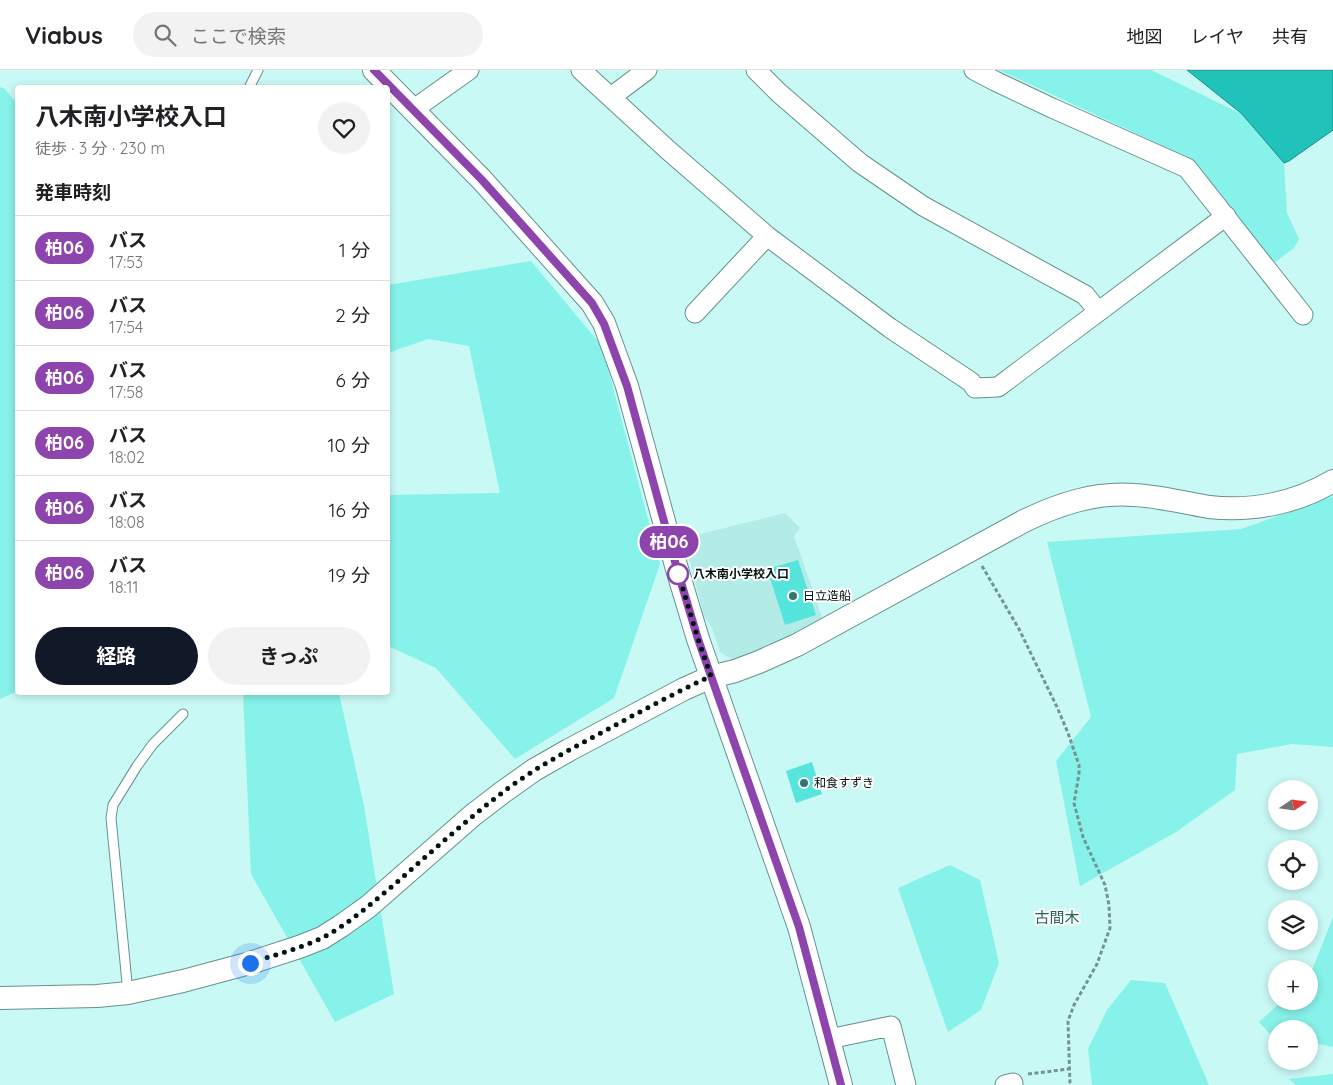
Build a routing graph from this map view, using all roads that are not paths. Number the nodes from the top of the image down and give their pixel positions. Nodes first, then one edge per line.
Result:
1 (258, 70) edge
2 (374, 70) edge
3 (469, 70) edge
4 (581, 70) edge
5 (647, 70) edge
6 (756, 70) edge
7 (974, 70) edge
8 (250, 85) edge
9 (389, 85) edge
10 (390, 86) edge
11 (610, 97) junction
12 (414, 109) junction
13 (1226, 216) junction
14 (768, 236) junction
15 (1098, 311) junction
16 (696, 313) dead end
17 (1302, 316) dead end
18 (1333, 481) edge
19 (711, 676) junction
20 (183, 714) dead end
21 (128, 993) junction
22 (0, 998) edge
23 (829, 1039) junction
24 (841, 1085) edge
25 (906, 1085) edge

1 - 8 lane
2 - 9 street
3 - 12 street
4 - 11 street
5 - 11 street
6 - 15 street
7 - 13 street
10 - 12 street
11 - 14 street
12 - 19 street
13 - 15 street
13 - 17 street
14 - 15 street
14 - 16 street
18 - 19 street
19 - 21 street
19 - 23 street
20 - 21 lane
21 - 22 street
23 - 24 street
23 - 25 street

